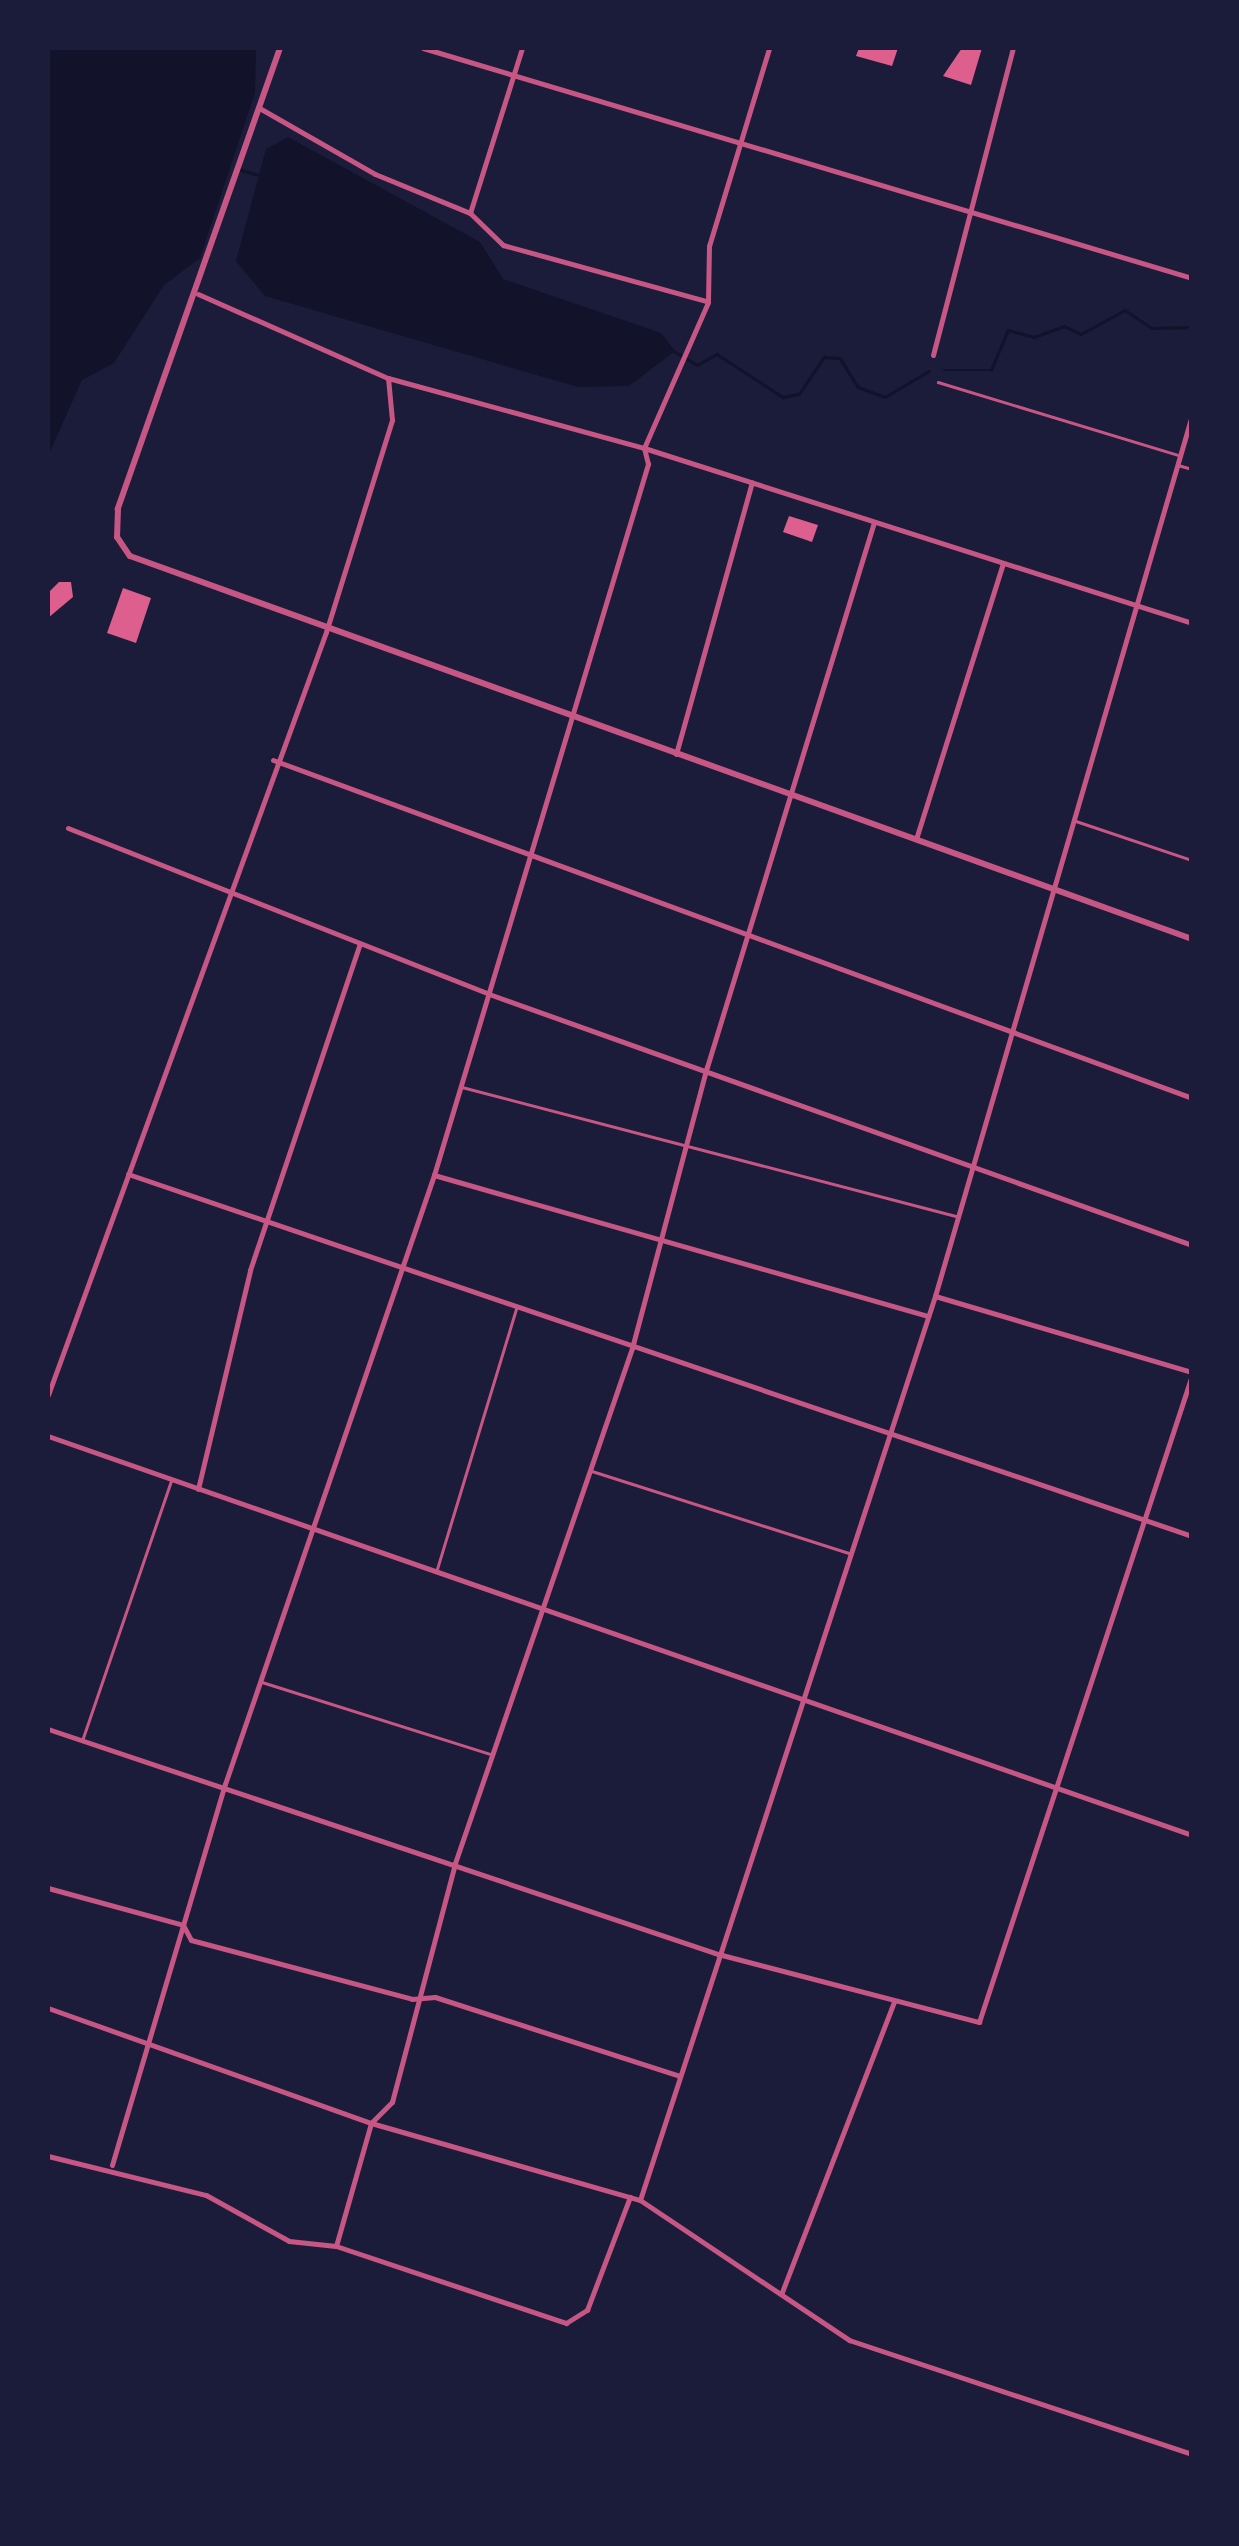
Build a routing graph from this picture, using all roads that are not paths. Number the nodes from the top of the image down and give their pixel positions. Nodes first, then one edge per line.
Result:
1 (280, 48) edge
2 (423, 48) edge
3 (522, 48) edge
4 (769, 48) edge
5 (1013, 48) edge
6 (513, 76) junction
7 (260, 109) junction
8 (741, 147) junction
9 (470, 213) junction
10 (966, 217) junction
11 (1192, 278) edge
12 (198, 294) junction
13 (708, 302) junction
14 (932, 356) dead end
15 (388, 378) junction
16 (938, 382) dead end
17 (1192, 416) edge
18 (644, 448) junction
19 (1180, 456) junction
20 (1177, 464) junction
21 (1192, 469) edge
22 (752, 482) junction
23 (874, 522) junction
24 (1002, 563) junction
25 (1134, 605) junction
26 (1192, 623) edge
27 (326, 632) junction
28 (573, 720) junction
29 (676, 754) junction
30 (273, 760) junction
31 (791, 794) junction
32 (1072, 820) junction
33 (68, 828) dead end
34 (916, 839) junction
35 (1192, 860) edge
36 (530, 861) junction
37 (225, 891) junction
38 (1052, 891) junction
39 (747, 934) junction
40 (1192, 939) edge
41 (360, 944) junction
42 (489, 994) junction
43 (1010, 1031) junction
44 (707, 1067) junction
45 (460, 1087) junction
46 (1192, 1098) edge
47 (691, 1145) junction
48 (970, 1162) junction
49 (128, 1174) junction
50 (434, 1175) junction
51 (956, 1216) junction
52 (264, 1222) junction
53 (664, 1243) junction
54 (1192, 1245) edge
55 (403, 1269) junction
56 (935, 1296) junction
57 (516, 1308) junction
58 (928, 1316) junction
59 (632, 1348) junction
60 (1192, 1373) edge
61 (48, 1395) edge
62 (888, 1433) junction
63 (48, 1436) edge
64 (592, 1471) junction
65 (171, 1480) junction
66 (198, 1490) junction
67 (1147, 1522) junction
68 (309, 1526) junction
69 (1192, 1536) edge
70 (851, 1553) junction
71 (437, 1570) junction
72 (547, 1609) junction
73 (258, 1681) junction
74 (804, 1701) junction
75 (48, 1729) edge
76 (82, 1740) junction
77 (494, 1756) junction
78 (1058, 1783) junction
79 (224, 1784) junction
80 (1192, 1835) edge
81 (456, 1863) junction
82 (48, 1888) edge
83 (182, 1925) junction
84 (718, 1954) junction
85 (412, 1999) junction
86 (894, 2001) junction
87 (48, 2008) edge
88 (155, 2042) junction
89 (680, 2076) junction
90 (371, 2123) junction
91 (48, 2156) edge
92 (112, 2165) junction
93 (630, 2197) junction
94 (640, 2200) junction
95 (336, 2246) junction
96 (782, 2292) junction
97 (1192, 2454) edge

1 - 7 street
2 - 6 street
3 - 6 street
4 - 8 street
5 - 10 street
6 - 8 street
6 - 9 street
7 - 9 street
7 - 12 street
8 - 10 street
8 - 13 street
9 - 13 street
10 - 11 street
10 - 14 street
12 - 15 street
12 - 27 street
13 - 18 street
15 - 18 street
15 - 27 street
16 - 19 lane
17 - 19 street
18 - 22 street
18 - 28 street
19 - 20 street
20 - 21 lane
20 - 25 street
22 - 23 street
22 - 29 street
23 - 24 street
23 - 31 street
24 - 25 street
24 - 34 street
25 - 26 street
25 - 32 street
27 - 28 street
27 - 30 street
28 - 29 street
28 - 36 street
29 - 31 street
30 - 36 street
30 - 37 street
31 - 34 street
31 - 39 street
32 - 35 lane
32 - 38 street
33 - 37 street
34 - 38 street
36 - 39 street
36 - 42 street
37 - 41 street
37 - 49 street
38 - 40 street
38 - 43 street
39 - 43 street
39 - 44 street
41 - 42 street
41 - 52 street
42 - 44 street
42 - 45 street
43 - 46 street
43 - 48 street
44 - 47 street
44 - 48 street
45 - 47 lane
45 - 50 street
47 - 51 lane
47 - 53 street
48 - 51 street
48 - 54 street
49 - 52 street
49 - 61 street
50 - 53 street
50 - 55 street
51 - 56 street
52 - 55 street
52 - 66 street
53 - 58 street
53 - 59 street
55 - 57 street
55 - 68 street
56 - 58 street
56 - 60 street
57 - 59 street
57 - 71 lane
58 - 62 street
59 - 62 street
59 - 64 street
60 - 67 street
62 - 67 street
62 - 70 street
63 - 65 street
64 - 70 lane
64 - 72 street
65 - 66 street
65 - 76 lane
66 - 68 street
67 - 69 street
67 - 78 street
68 - 71 street
68 - 73 street
70 - 74 street
71 - 72 street
72 - 74 street
72 - 77 street
73 - 77 lane
73 - 79 street
74 - 78 street
74 - 84 street
75 - 76 street
76 - 79 street
77 - 81 street
78 - 80 street
78 - 86 street
79 - 81 street
79 - 83 street
81 - 84 street
81 - 85 street
82 - 83 street
83 - 85 street
83 - 88 street
84 - 86 street
84 - 89 street
85 - 89 street
85 - 90 street
86 - 96 street
87 - 88 street
88 - 90 street
88 - 92 street
89 - 94 street
90 - 93 street
90 - 95 street
91 - 92 street
92 - 95 street
93 - 94 street
93 - 95 street
94 - 96 street
96 - 97 street

